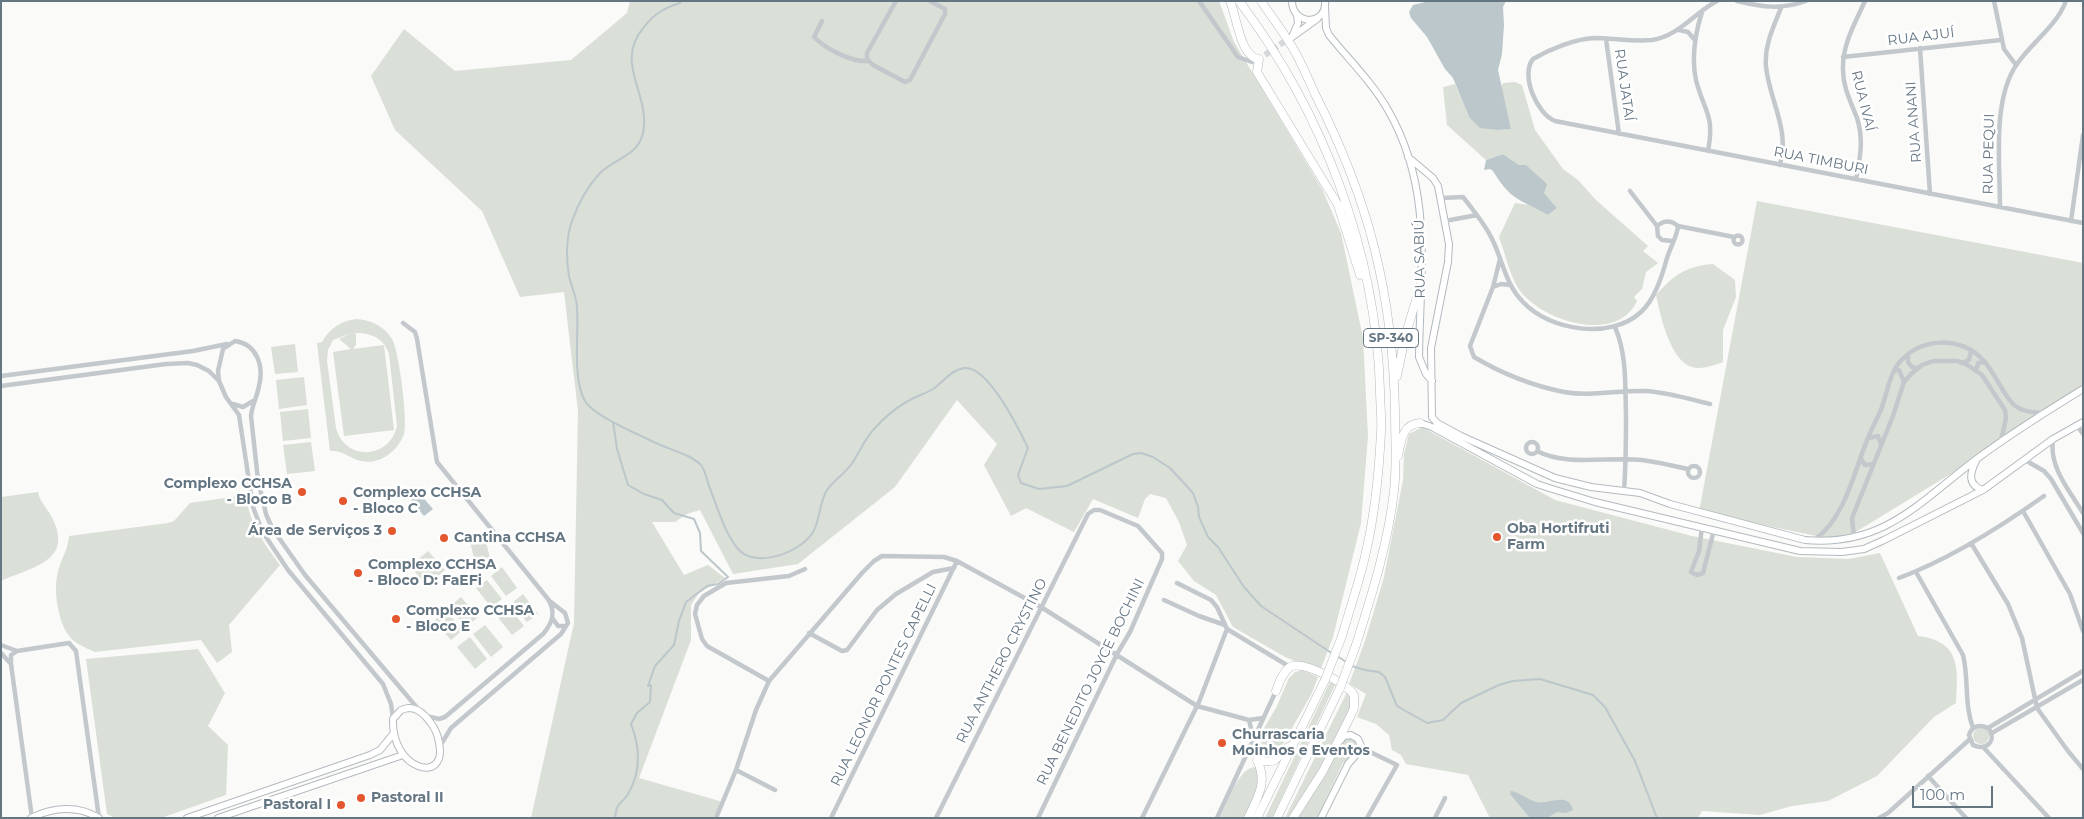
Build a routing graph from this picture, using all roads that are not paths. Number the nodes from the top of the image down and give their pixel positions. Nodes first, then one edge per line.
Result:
1 (896, 1) edge
2 (930, 1) edge
3 (1199, 1) edge
4 (1230, 1) edge
5 (1239, 1) edge
6 (1261, 1) edge
7 (1292, 1) edge
8 (1717, 1) edge
9 (1737, 1) edge
10 (1806, 1) edge
11 (1865, 1) edge
12 (1994, 1) edge
13 (2066, 1) edge
14 (1326, 3) edge
15 (1781, 8) junction
16 (1703, 10) junction
17 (1296, 14) junction
18 (1319, 17) junction
19 (822, 21) dead end
20 (1679, 30) junction
21 (1606, 38) junction
22 (2002, 40) junction
23 (1694, 41) junction
24 (1920, 48) junction
25 (1262, 57) junction
26 (1843, 57) junction
27 (867, 59) junction
28 (2016, 65) junction
29 (1619, 134) junction
30 (2083, 135) edge
31 (1708, 151) junction
32 (1408, 157) junction
33 (1780, 165) junction
34 (1856, 179) junction
35 (1630, 192) dead end
36 (1930, 194) junction
37 (1442, 198) junction
38 (2000, 207) junction
39 (1477, 215) junction
40 (2071, 220) junction
41 (1446, 221) junction
42 (2083, 223) edge
43 (1657, 226) junction
44 (1678, 226) junction
45 (1734, 238) dead end
46 (1672, 241) junction
47 (1500, 258) junction
48 (1422, 280) junction
49 (1510, 285) junction
50 (1493, 286) junction
51 (1370, 300) junction
52 (403, 322) dead end
53 (1615, 327) junction
54 (229, 344) junction
55 (1971, 351) junction
56 (1908, 354) junction
57 (1985, 362) junction
58 (1962, 363) junction
59 (1919, 368) junction
60 (1894, 370) junction
61 (1976, 371) junction
62 (1, 376) edge
63 (1432, 381) junction
64 (219, 382) junction
65 (1904, 382) junction
66 (1, 386) edge
67 (2083, 389) edge
68 (1394, 391) junction
69 (1625, 392) junction
70 (254, 400) junction
71 (231, 403) junction
72 (1710, 404) dead end
73 (2044, 414) junction
74 (1432, 417) junction
75 (1420, 423) junction
76 (2080, 424) edge
77 (2083, 434) edge
78 (1868, 438) junction
79 (2053, 439) junction
80 (2001, 442) junction
81 (1881, 445) junction
82 (1537, 452) dead end
83 (1861, 458) junction
84 (1626, 459) junction
85 (1976, 459) junction
86 (2025, 460) junction
87 (1873, 464) junction
88 (1688, 469) dead end
89 (1396, 470) junction
90 (1571, 483) junction
91 (1537, 484) junction
92 (1624, 490) junction
93 (1983, 490) junction
94 (2044, 496) dead end
95 (2023, 511) junction
96 (2083, 513) edge
97 (1088, 514) joint
98 (1702, 527) junction
99 (1714, 530) junction
100 (2083, 533) edge
101 (1854, 538) junction
102 (1813, 541) junction
103 (1971, 543) junction
104 (957, 561) junction
105 (954, 568) junction
106 (805, 569) dead end
107 (1916, 572) junction
108 (1899, 578) dead end
109 (1177, 583) dead end
110 (548, 599) junction
111 (1164, 600) dead end
112 (1041, 607) junction
113 (553, 618) junction
114 (566, 626) junction
115 (1226, 627) junction
116 (2083, 631) edge
117 (809, 633) junction
118 (1, 645) edge
119 (16, 651) junction
120 (1, 653) edge
121 (1118, 654) junction
122 (11, 664) junction
123 (1290, 667) junction
124 (2083, 671) edge
125 (2083, 680) edge
126 (769, 681) junction
127 (1276, 691) joint
128 (2034, 700) junction
129 (1197, 706) junction
130 (2037, 708) junction
131 (422, 713) junction
132 (1264, 718) junction
133 (393, 719) junction
134 (1249, 720) junction
135 (1973, 728) junction
136 (1988, 728) junction
137 (394, 733) junction
138 (1992, 733) junction
139 (1970, 739) junction
140 (1254, 741) junction
141 (1292, 745) junction
142 (440, 746) junction
143 (1362, 748) junction
144 (1984, 748) junction
145 (1248, 752) junction
146 (403, 755) junction
147 (1257, 760) junction
148 (1328, 762) junction
149 (2083, 768) edge
150 (736, 770) junction
151 (1928, 776) junction
152 (775, 790) dead end
153 (1445, 798) dead end
154 (1888, 813) junction
155 (32, 818) edge
156 (99, 818) edge
157 (187, 818) edge
158 (218, 818) edge
159 (716, 818) edge
160 (831, 818) edge
161 (936, 818) edge
162 (1038, 818) edge
163 (1142, 818) edge
164 (1217, 818) edge
165 (1248, 818) edge
166 (1257, 818) edge
167 (1278, 818) edge
168 (1293, 818) edge
169 (1321, 818) edge
170 (1367, 818) edge
171 (1435, 818) edge
172 (1879, 818) edge
173 (1892, 818) edge
174 (1966, 818) edge
175 (2048, 818) edge

1 - 27 street
2 - 27 street
3 - 25 street
4 - 25 highway
5 - 51 highway, SP-340
6 - 68 highway, SP-340
7 - 17 main road
8 - 16 street
9 - 15 street
10 - 15 street
11 - 26 street, RUA IVAÍ
12 - 22 street
13 - 28 street, RUA PEQUI
14 - 18 main road
14 - 32 main road, RUA SABIÚ
15 - 33 street
16 - 20 street
16 - 23 street
17 - 18 main road
17 - 18 main road
19 - 27 street
20 - 21 street
20 - 23 street
21 - 29 street, RUA JATAÍ
21 - 29 street, RUA TIMBURI
22 - 24 street, RUA AJUÍ
22 - 28 street
23 - 31 street
24 - 26 street, RUA AJUÍ
24 - 36 street, RUA ANANI
25 - 51 highway
26 - 34 street, RUA IVAÍ
28 - 38 street, RUA PEQUI
29 - 31 street, RUA TIMBURI
30 - 40 street
31 - 33 street, RUA TIMBURI
32 - 37 main road
32 - 48 main road, RUA SABIÚ
33 - 34 street, RUA TIMBURI
34 - 36 street, RUA TIMBURI
35 - 43 street
36 - 38 street, RUA TIMBURI
37 - 39 street
37 - 41 main road
38 - 40 street, RUA TIMBURI
39 - 41 street
39 - 47 street
40 - 42 street, RUA TIMBURI
41 - 63 main road
43 - 44 street
43 - 46 street
44 - 45 street
44 - 46 street
46 - 53 street
47 - 49 street
47 - 50 street
48 - 63 main road, RUA SABIÚ
48 - 68 highway
49 - 50 street
49 - 53 street
50 - 69 street
51 - 141 highway, SP-340, bridge
52 - 110 street
53 - 69 street
54 - 62 street
54 - 64 street
54 - 70 street
55 - 56 street
55 - 57 street
55 - 58 street
56 - 59 street
56 - 60 street
57 - 61 street
57 - 73 street
58 - 59 street
58 - 61 street
59 - 65 street
60 - 65 street
60 - 78 street
61 - 80 street
63 - 74 main road
64 - 66 street
64 - 71 street
65 - 81 street
67 - 73 main road
68 - 89 highway, SP-340
69 - 72 street
69 - 84 street
70 - 71 street
70 - 131 street
71 - 133 street
73 - 80 main road
74 - 75 main road
74 - 90 main road
75 - 89 highway
75 - 91 main road
76 - 77 street
76 - 79 main road
78 - 81 street
78 - 83 street
79 - 86 main road
79 - 96 street
80 - 85 main road
81 - 87 street
82 - 84 street
83 - 87 street
83 - 102 street
84 - 88 street
84 - 92 street
85 - 93 main road
85 - 101 main road
86 - 93 main road
86 - 100 street
87 - 101 street
89 - 167 highway, SP-340, bridge
90 - 91 main road
90 - 92 main road
91 - 98 main road
92 - 102 main road
93 - 99 main road
94 - 95 street
95 - 103 street
95 - 116 street
97 - 112 street, RUA ANTHERO CRYSTINO
97 - 121 street, RUA BENEDITO JOYCE BOCHINI
98 - 99 main road
98 - 99 street
101 - 102 main road
103 - 107 street
103 - 128 street
104 - 105 street, RUA LEONOR PONTES CAPELLI
104 - 112 street
104 - 117 street
105 - 117 street
105 - 160 street, RUA LEONOR PONTES CAPELLI
106 - 126 street
107 - 108 street
107 - 135 street
109 - 115 street
110 - 113 street
110 - 114 street
111 - 115 street
112 - 121 street
112 - 161 street, RUA ANTHERO CRYSTINO
113 - 114 street
113 - 131 street
114 - 142 street
115 - 123 street
115 - 129 street
117 - 126 street
118 - 119 street
119 - 122 street
119 - 156 street
120 - 122 street
121 - 129 street
121 - 162 street, RUA BENEDITO JOYCE BOCHINI
122 - 155 street
123 - 127 highway
123 - 148 highway
124 - 128 street
125 - 130 street
126 - 150 street
127 - 132 street
128 - 130 street
128 - 136 street
129 - 134 street
129 - 163 street
130 - 138 street
130 - 149 street
131 - 133 main road
131 - 142 main road
132 - 134 street
132 - 140 street
133 - 137 main road
134 - 140 street
135 - 136 street
135 - 139 street
136 - 138 street
137 - 146 main road
137 - 157 main road
138 - 144 street
139 - 144 street
139 - 151 street
140 - 145 street
141 - 147 highway
141 - 166 highway, SP-340
142 - 146 main road
143 - 148 main road
143 - 169 main road
143 - 170 street
144 - 175 street
145 - 147 street
145 - 164 street
146 - 158 main road
147 - 165 highway
148 - 168 highway
150 - 152 street
150 - 159 street
151 - 154 street
151 - 174 street
153 - 171 street
154 - 172 street
154 - 173 street
155 - 156 main road

